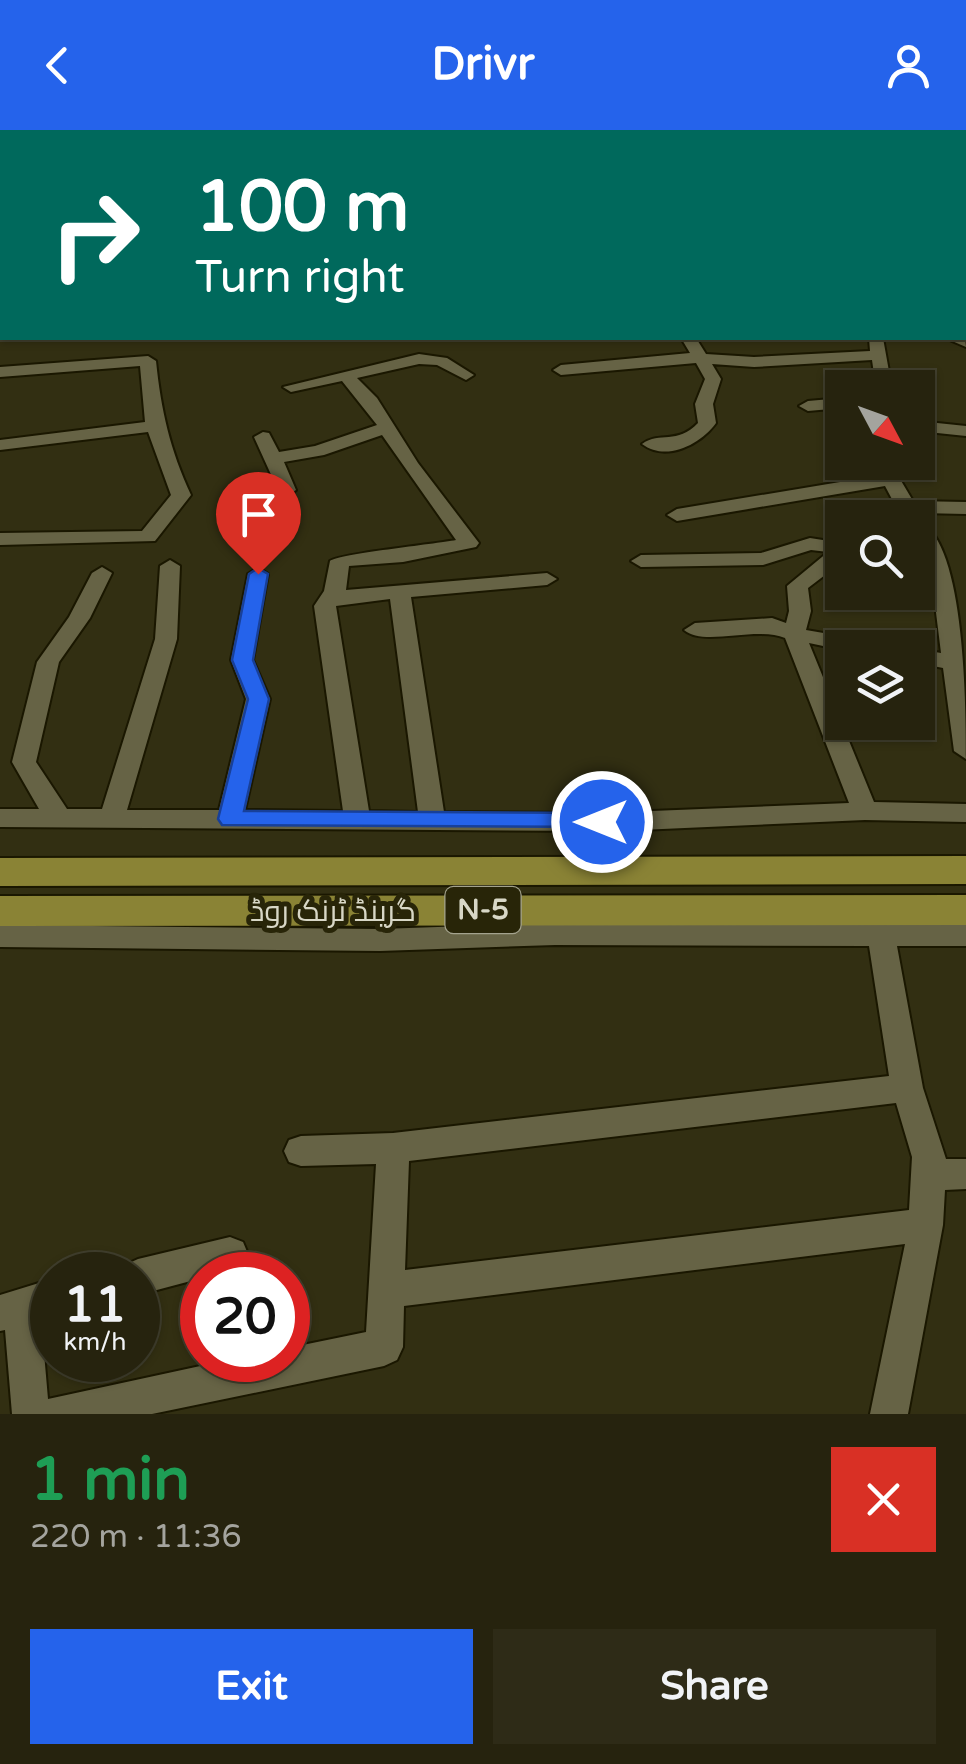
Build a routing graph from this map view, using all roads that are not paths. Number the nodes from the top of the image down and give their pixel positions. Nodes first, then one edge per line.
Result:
1 (691, 340) edge
2 (877, 346) edge
3 (700, 358) junction
4 (562, 370) dead end
5 (0, 372) edge
6 (466, 375) dead end
7 (348, 378) junction
8 (292, 388) dead end
9 (825, 404) edge
10 (808, 406) dead end
11 (155, 426) junction
12 (388, 427) junction
13 (935, 428) edge
14 (966, 431) edge
15 (263, 437) dead end
16 (650, 444) dead end
17 (0, 445) edge
18 (270, 459) junction
19 (847, 480) edge
20 (287, 490) dead end
21 (966, 508) edge
22 (935, 514) edge
23 (676, 515) dead end
24 (0, 539) edge
25 (642, 560) dead end
26 (935, 561) edge
27 (170, 566) dead end
28 (102, 573) dead end
29 (258, 574) dead end
30 (548, 579) dead end
31 (400, 592) junction
32 (332, 598) junction
33 (695, 630) dead end
34 (794, 634) junction
35 (825, 640) edge
36 (935, 659) edge
37 (956, 663) junction
38 (966, 750) edge
39 (866, 812) junction
40 (966, 813) edge
41 (0, 818) edge
42 (59, 818) junction
43 (112, 818) junction
44 (230, 819) junction
45 (357, 820) junction
46 (432, 820) junction
47 (602, 822) junction
48 (612, 870) junction
49 (966, 870) edge
50 (0, 872) edge
51 (966, 910) edge
52 (0, 912) edge
53 (881, 934) junction
54 (966, 934) edge
55 (0, 936) edge
56 (907, 1088) junction
57 (394, 1148) junction
58 (301, 1151) dead end
59 (966, 1174) edge
60 (928, 1175) junction
61 (926, 1225) junction
62 (389, 1290) junction
63 (25, 1305) edge
64 (34, 1414) edge
65 (58, 1414) edge
66 (889, 1414) edge

1 - 3 street
2 - 3 street
3 - 4 street
3 - 16 street
5 - 11 street
6 - 7 street
7 - 8 street
7 - 12 street
9 - 10 street
11 - 17 street
11 - 24 street
12 - 18 street
12 - 32 street
13 - 14 street
15 - 18 street
18 - 20 street
19 - 23 street
21 - 22 street
25 - 34 street
26 - 37 street
27 - 43 street
28 - 42 street
29 - 44 street
30 - 31 street
31 - 32 street
31 - 46 street
32 - 45 street
33 - 34 street
34 - 35 street
34 - 39 street
36 - 37 street
37 - 38 street
39 - 40 street
39 - 47 street
41 - 42 street
42 - 43 street
43 - 44 street
44 - 45 street
45 - 46 street
46 - 47 street
47 - 48 street
48 - 49 highway, گرینڈ ٹرنک روڈ / N-5
48 - 50 highway, گرینڈ ٹرنک روڈ / N-5
51 - 52 highway, گرینڈ ٹرنک روڈ / N-5
53 - 54 street
53 - 55 street
53 - 56 street
56 - 57 street
56 - 60 street
57 - 58 street
57 - 62 street
59 - 60 street
60 - 61 street
61 - 62 street
61 - 66 street
62 - 65 street
63 - 64 street

